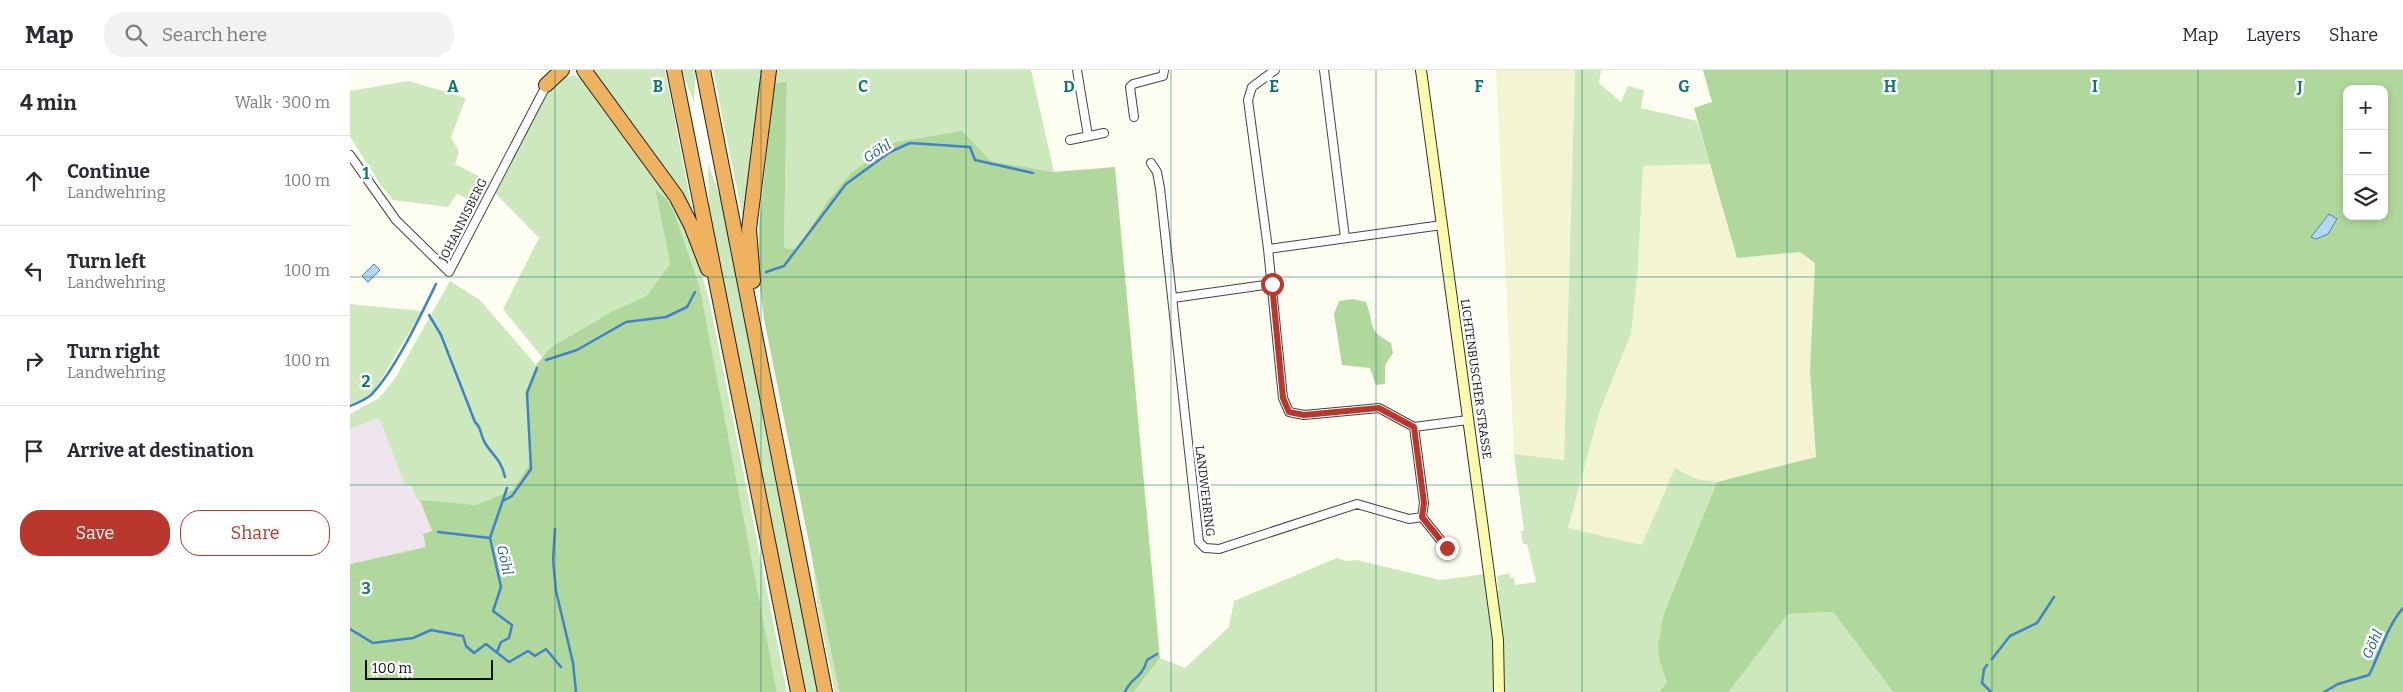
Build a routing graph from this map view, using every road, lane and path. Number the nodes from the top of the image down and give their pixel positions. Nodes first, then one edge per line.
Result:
1 (554, 70) edge
2 (562, 70) edge
3 (584, 70) edge
4 (674, 70) edge
5 (703, 70) edge
6 (769, 70) edge
7 (1077, 70) edge
8 (1164, 70) edge
9 (1276, 70) edge
10 (1324, 70) edge
11 (1421, 70) edge
12 (546, 85) junction
13 (1134, 118) dead end
14 (1104, 133) dead end
15 (1088, 136) junction
16 (1070, 140) dead end
17 (350, 155) edge
18 (1150, 163) dead end
19 (1442, 225) junction
20 (1345, 238) junction
21 (1268, 249) junction
22 (1272, 284) junction
23 (717, 285) junction
24 (1173, 298) junction
25 (750, 312) junction
26 (1468, 420) junction
27 (1414, 427) junction
28 (1422, 517) junction
29 (1447, 548) dead end
30 (798, 692) edge
31 (825, 692) edge
32 (1499, 692) edge

1 - 12 street, JOHANNISBERG
2 - 12 highway
3 - 23 highway
4 - 23 highway
5 - 25 highway
6 - 25 highway
7 - 15 street
8 - 13 street
9 - 21 street
10 - 20 street
11 - 19 street, LICHTENBUSCHER STRASSE
12 - 17 street, JOHANNISBERG
14 - 15 street
15 - 16 street
18 - 24 street, LANDWEHRING
19 - 20 street
19 - 26 street, LICHTENBUSCHER STRASSE
20 - 21 street
21 - 22 street
22 - 24 street
22 - 27 street
23 - 30 highway
24 - 28 street, LANDWEHRING
25 - 31 highway
26 - 27 street
26 - 32 street, LICHTENBUSCHER STRASSE
27 - 28 street
28 - 29 street

